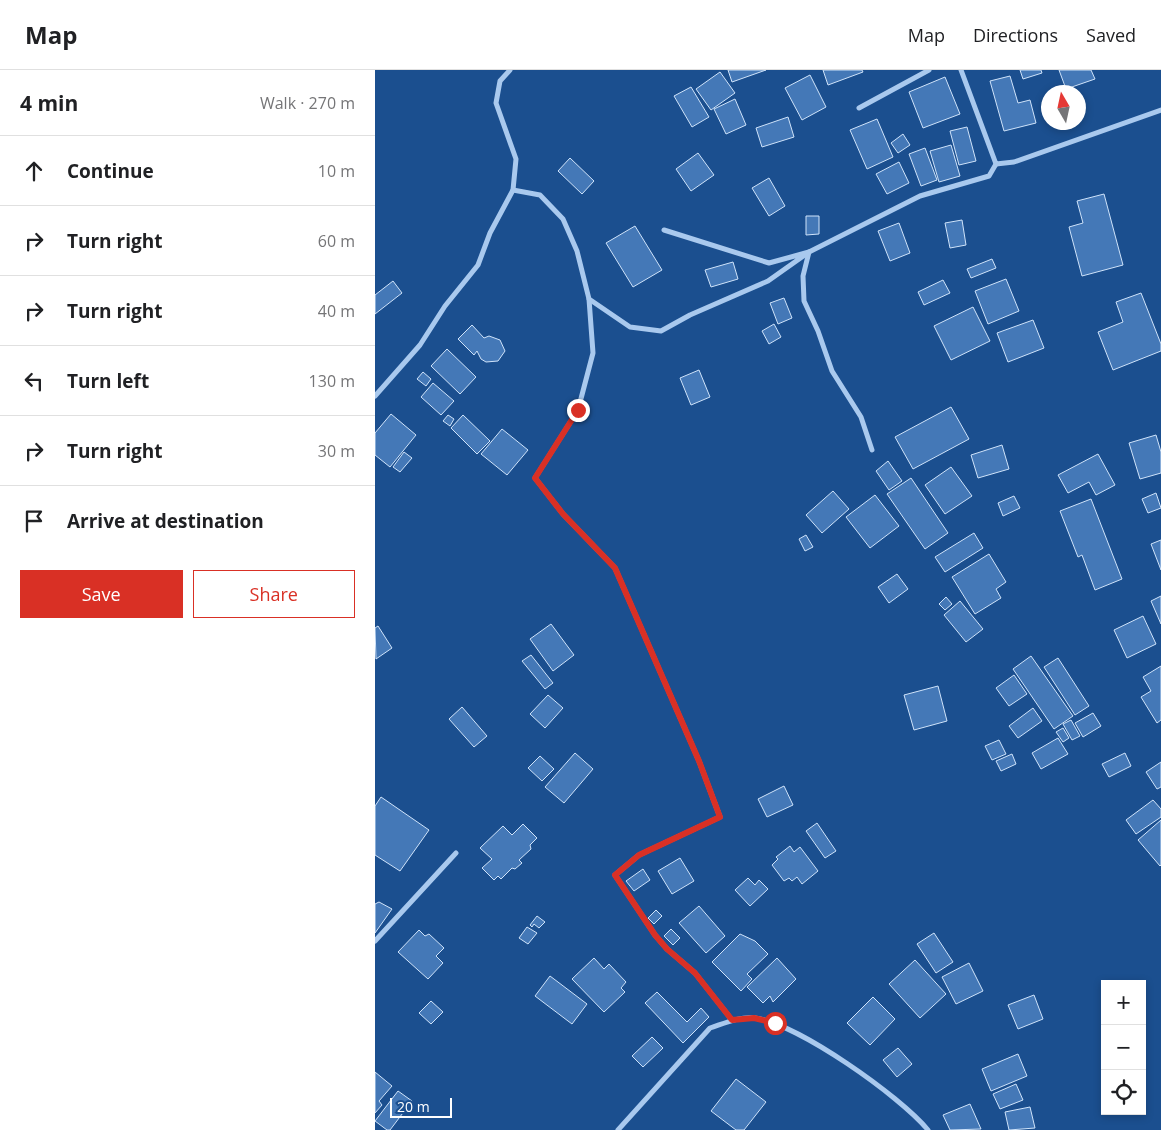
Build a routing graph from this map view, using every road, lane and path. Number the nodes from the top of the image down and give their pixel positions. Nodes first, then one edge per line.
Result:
1 (510, 70) edge
2 (929, 70) edge
3 (961, 70) edge
4 (859, 108) dead end
5 (1161, 110) edge
6 (996, 164) junction
7 (513, 190) junction
8 (664, 230) dead end
9 (809, 252) junction
10 (589, 299) junction
11 (375, 396) edge
12 (872, 450) dead end
13 (456, 853) dead end
14 (375, 941) edge
15 (732, 1020) junction
16 (618, 1130) edge
17 (929, 1130) edge

1 - 7 street
2 - 4 street
3 - 6 street
5 - 6 street
6 - 9 street
7 - 10 street
7 - 11 street
8 - 9 street
9 - 10 street
9 - 12 street
10 - 15 street
13 - 14 street
15 - 16 street
15 - 17 street

